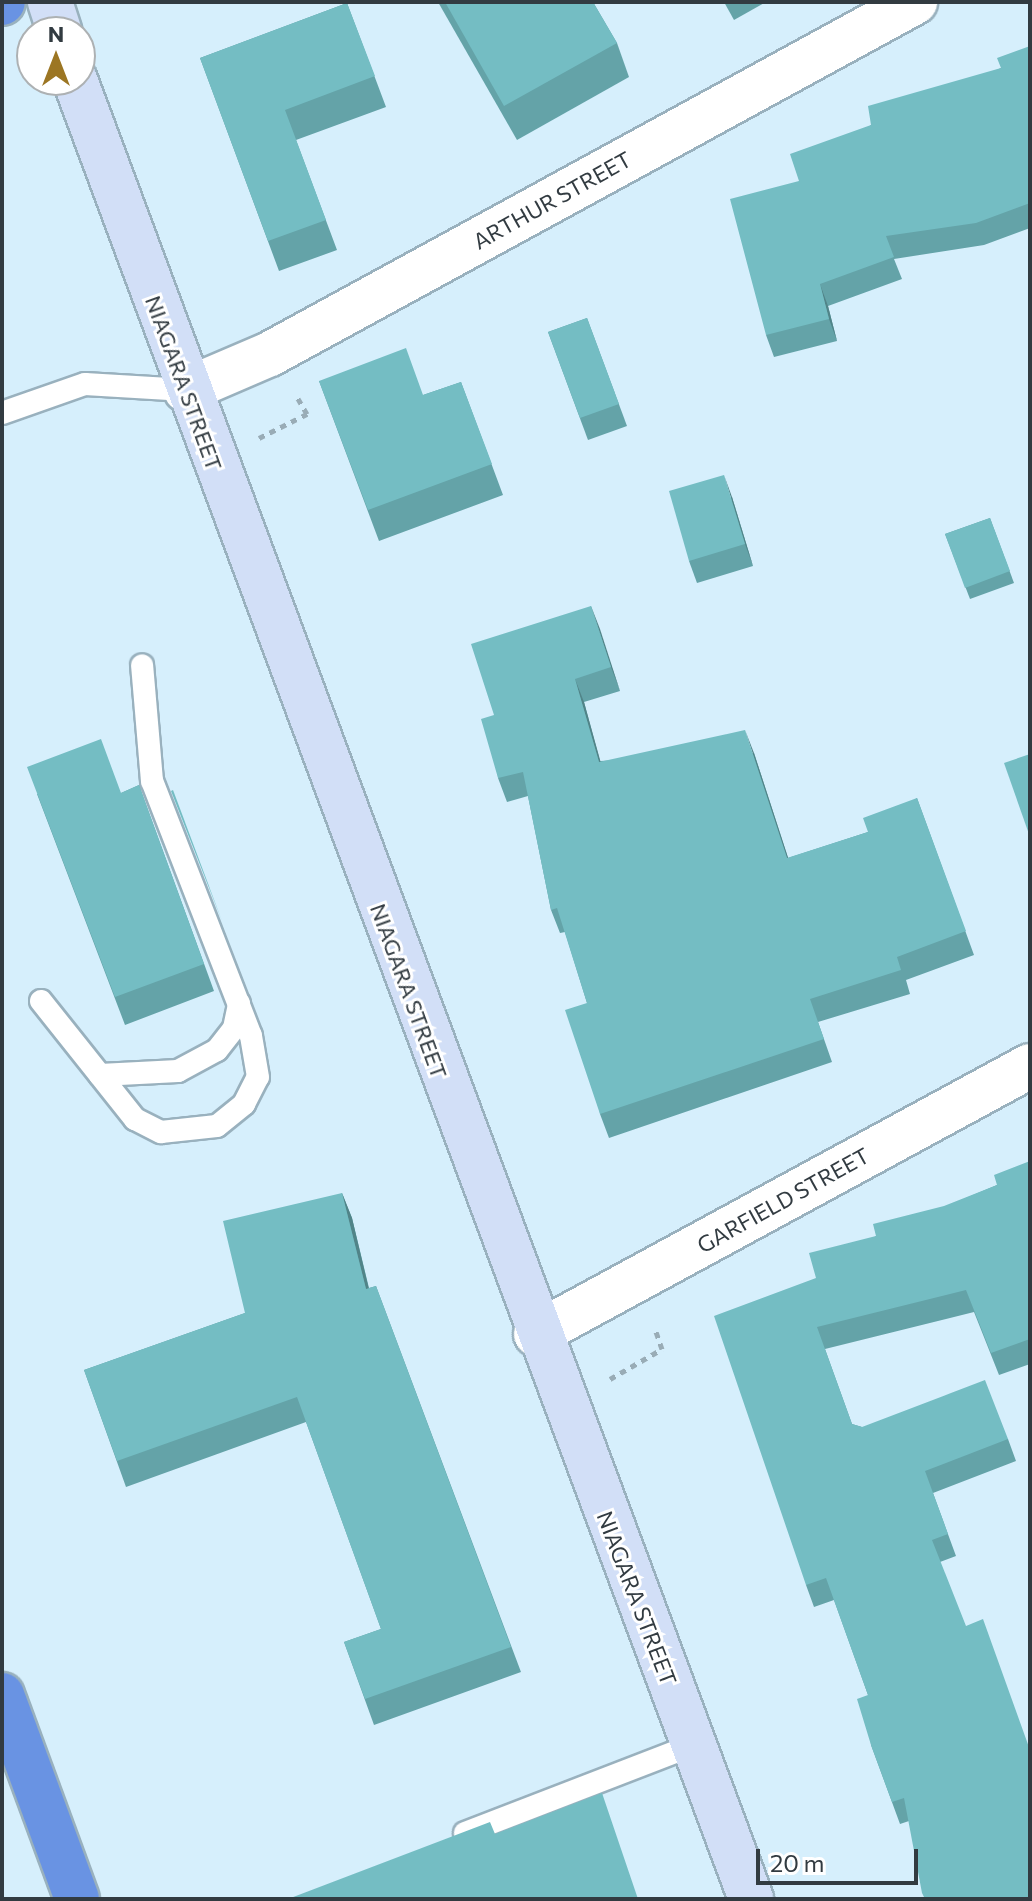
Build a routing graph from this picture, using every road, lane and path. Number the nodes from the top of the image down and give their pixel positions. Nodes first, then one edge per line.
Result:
1 (915, 2) edge
2 (81, 96) edge
3 (186, 390) junction
4 (297, 396) dead end
5 (2, 413) edge
6 (271, 432) dead end
7 (142, 665) dead end
8 (41, 1001) dead end
9 (239, 1004) junction
10 (1030, 1066) edge
11 (100, 1075) junction
12 (655, 1329) dead end
13 (536, 1334) junction
14 (622, 1372) dead end
15 (2, 1695) edge
16 (693, 1745) junction
17 (436, 1845) edge
18 (77, 1899) edge
19 (751, 1899) edge

1 - 3 street, ARTHUR STREET
2 - 3 main road, NIAGARA STREET
3 - 5 lane
3 - 13 main road, NIAGARA STREET
4 - 6 path
7 - 9 lane
8 - 11 lane
9 - 11 lane
9 - 11 lane
10 - 13 street, GARFIELD STREET
12 - 14 path
13 - 16 main road, NIAGARA STREET
15 - 18 highway
16 - 17 lane
16 - 19 main road, NIAGARA STREET

